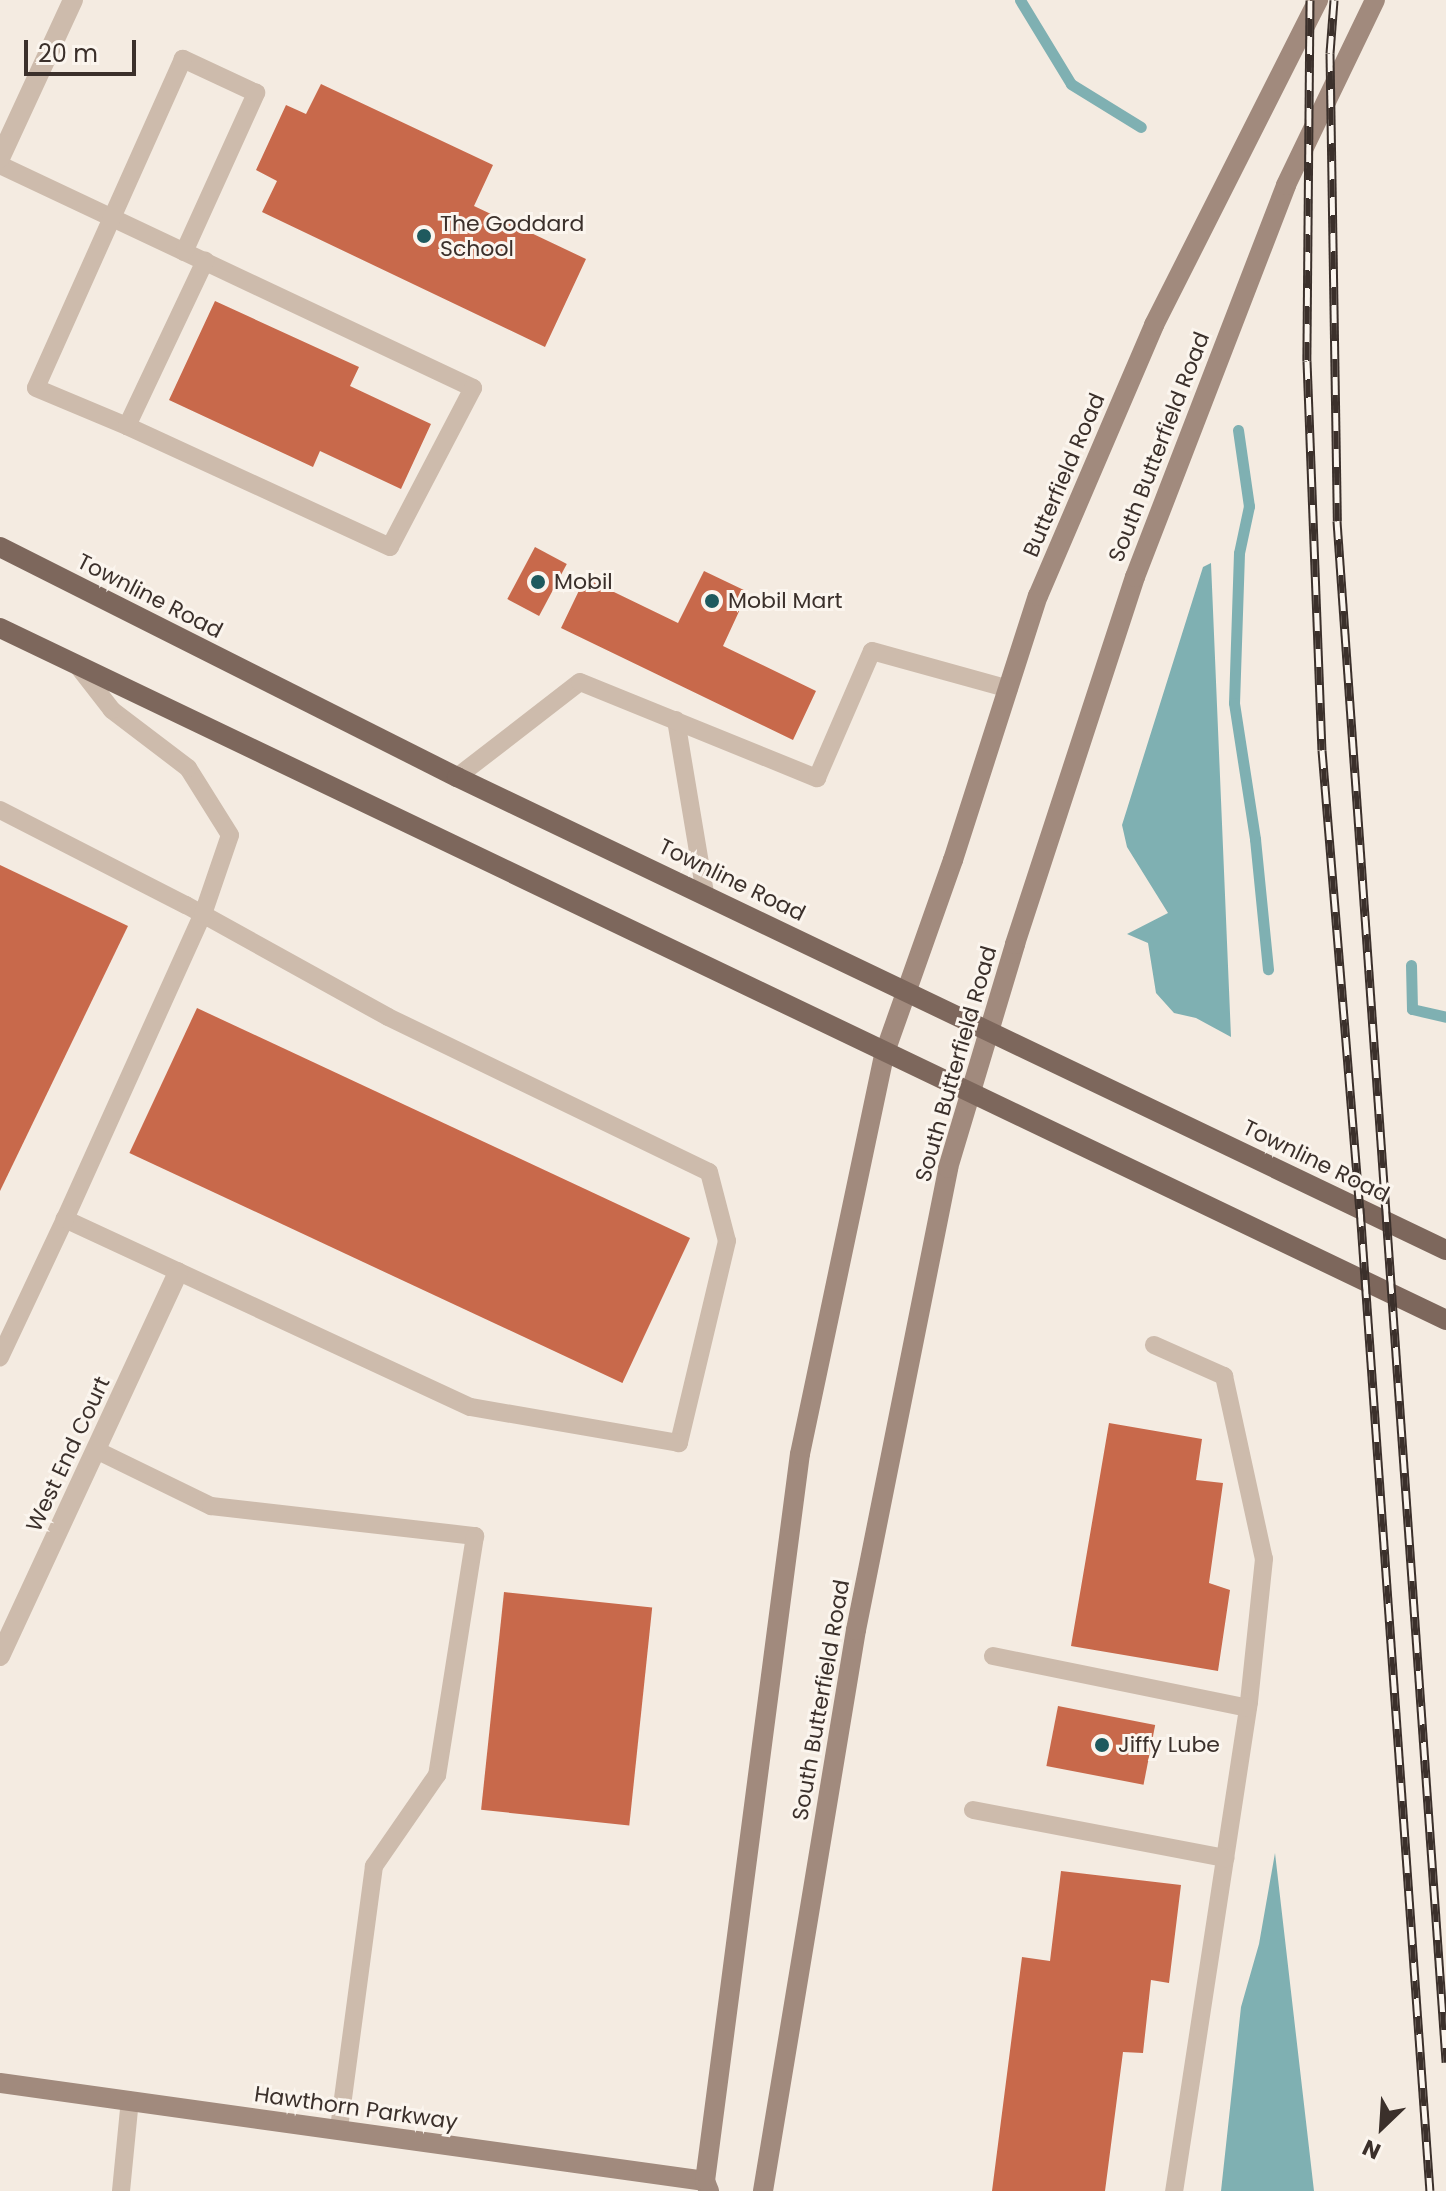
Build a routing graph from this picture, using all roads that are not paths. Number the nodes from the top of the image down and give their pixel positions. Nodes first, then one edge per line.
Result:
1 (73, 0) edge
2 (1318, 0) edge
3 (1375, 0) edge
4 (0, 158) edge
5 (0, 165) edge
6 (113, 218) junction
7 (184, 252) junction
8 (205, 261) junction
9 (127, 426) junction
10 (0, 547) edge
11 (0, 628) edge
12 (77, 665) junction
13 (1009, 689) junction
14 (676, 720) junction
15 (457, 777) junction
16 (0, 810) edge
17 (705, 893) junction
18 (203, 914) junction
19 (907, 991) junction
20 (989, 1031) junction
21 (885, 1052) junction
22 (971, 1092) junction
23 (65, 1219) junction
24 (1446, 1250) edge
25 (178, 1272) junction
26 (1446, 1320) edge
27 (1154, 1345) dead end
28 (0, 1357) edge
29 (96, 1450) junction
30 (0, 1656) edge
31 (993, 1656) dead end
32 (1248, 1708) junction
33 (973, 1810) dead end
34 (1225, 1858) junction
35 (0, 2083) edge
36 (130, 2100) junction
37 (339, 2130) junction
38 (707, 2186) edge
39 (121, 2191) edge
40 (763, 2191) edge
41 (1174, 2191) edge

1 - 4 street
2 - 13 main road, Butterfield Road
3 - 20 main road, South Butterfield Road
5 - 6 lane
6 - 7 lane
6 - 7 lane
6 - 9 lane
7 - 8 lane
8 - 9 lane
8 - 9 lane
10 - 15 main road, Townline Road
11 - 12 main road
12 - 18 lane
12 - 21 main road
13 - 14 lane
13 - 19 main road, Butterfield Road
14 - 15 lane
14 - 17 lane
15 - 17 main road, Townline Road
16 - 18 lane
17 - 19 main road, Townline Road
18 - 23 lane
18 - 25 lane
19 - 20 main road, Townline Road
19 - 21 main road
20 - 22 main road, South Butterfield Road
20 - 24 main road, Townline Road
21 - 22 main road
21 - 38 main road
22 - 26 main road
22 - 40 main road, South Butterfield Road
23 - 25 lane
23 - 28 lane
25 - 29 street, West End Court
27 - 32 lane
29 - 30 street, West End Court
29 - 37 lane
31 - 32 lane
32 - 34 lane
33 - 34 lane
34 - 41 lane
35 - 36 main road, Hawthorn Parkway
36 - 37 main road, Hawthorn Parkway
36 - 39 lane
37 - 38 main road, Hawthorn Parkway

